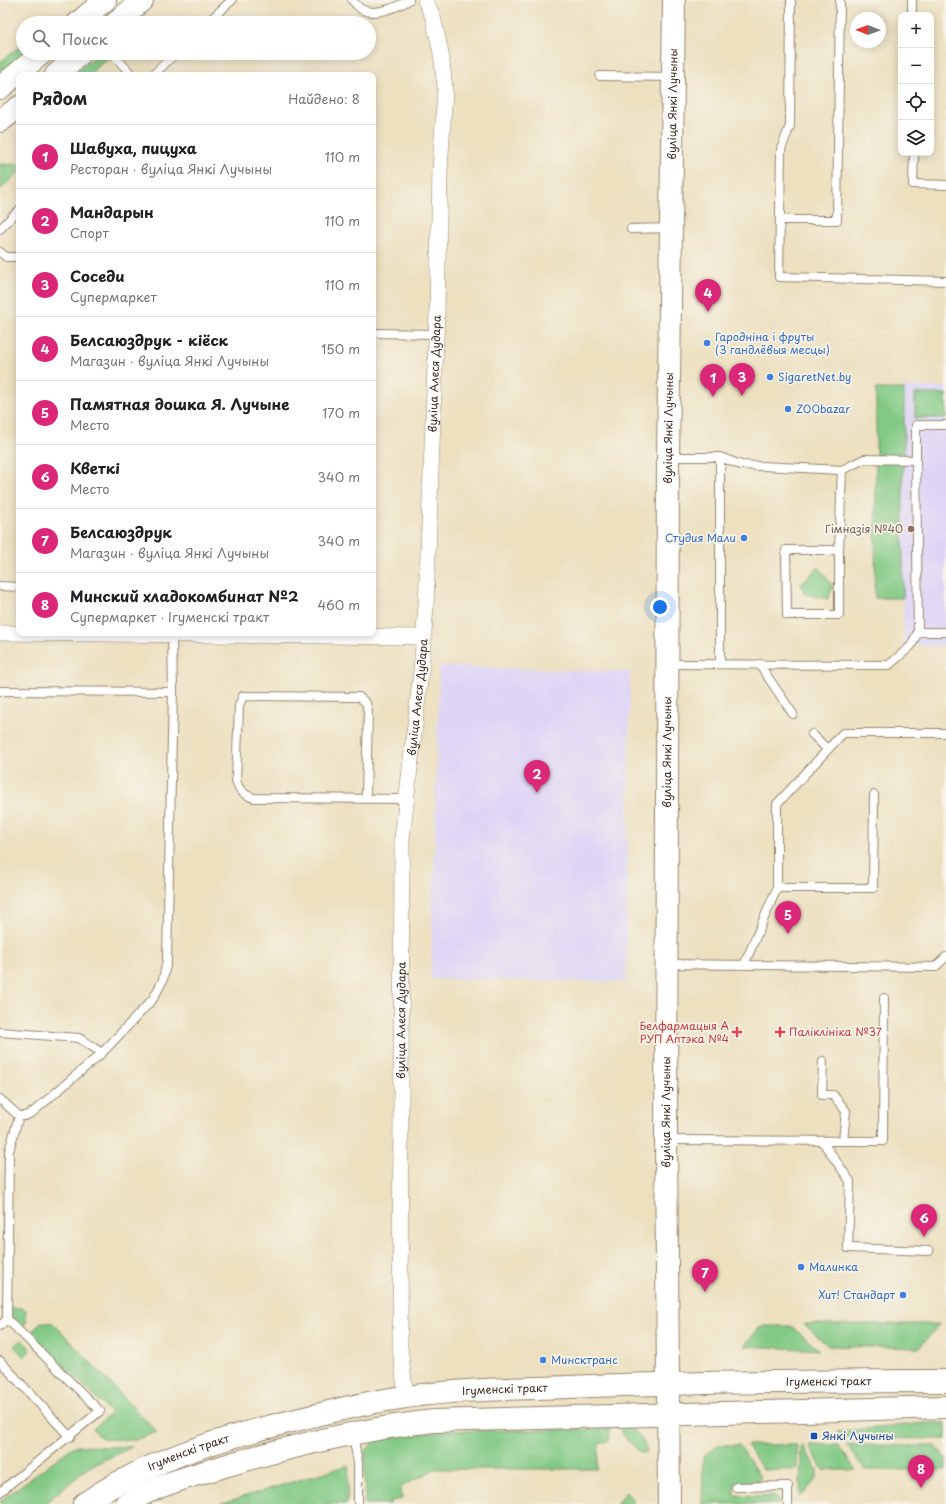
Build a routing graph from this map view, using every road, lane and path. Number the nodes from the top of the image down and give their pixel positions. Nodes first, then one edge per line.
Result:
1 (105, 0) edge
2 (142, 0) edge
3 (232, 0) edge
4 (352, 0) edge
5 (409, 0) edge
6 (425, 0) edge
7 (674, 0) edge
8 (791, 0) edge
9 (840, 0) edge
10 (912, 0) edge
11 (912, 12) edge
12 (86, 16) edge
13 (124, 16) edge
14 (215, 16) edge
15 (34, 60) edge
16 (73, 60) edge
17 (118, 60) edge
18 (169, 60) edge
19 (19, 72) edge
20 (59, 72) edge
21 (129, 72) edge
22 (156, 72) edge
23 (16, 75) edge
24 (600, 76) dead end
25 (673, 77) junction
26 (0, 88) edge
27 (16, 108) edge
28 (0, 121) edge
29 (914, 156) edge
30 (946, 185) edge
31 (16, 213) edge
32 (780, 220) junction
33 (0, 228) edge
34 (671, 228) junction
35 (631, 229) dead end
36 (0, 252) edge
37 (16, 257) edge
38 (946, 281) edge
39 (376, 333) edge
40 (436, 334) junction
41 (946, 425) edge
42 (668, 457) junction
43 (720, 458) junction
44 (916, 460) junction
45 (842, 470) junction
46 (839, 550) junction
47 (0, 586) edge
48 (16, 587) edge
49 (918, 632) junction
50 (946, 632) edge
51 (0, 633) edge
52 (16, 633) edge
53 (172, 636) edge
54 (339, 636) edge
55 (422, 637) junction
56 (667, 664) junction
57 (720, 664) junction
58 (759, 664) junction
59 (0, 691) edge
60 (173, 692) junction
61 (792, 714) dead end
62 (946, 733) edge
63 (812, 734) dead end
64 (827, 749) junction
65 (874, 795) dead end
66 (366, 798) junction
67 (406, 799) junction
68 (777, 888) junction
69 (946, 957) edge
70 (667, 964) junction
71 (744, 965) junction
72 (884, 998) dead end
73 (0, 1032) edge
74 (102, 1053) junction
75 (823, 1061) dead end
76 (0, 1098) edge
77 (19, 1116) junction
78 (666, 1140) junction
79 (822, 1141) junction
80 (843, 1141) junction
81 (929, 1251) dead end
82 (7, 1319) junction
83 (0, 1326) edge
84 (0, 1361) edge
85 (946, 1381) edge
86 (668, 1383) junction
87 (406, 1397) junction
88 (946, 1407) edge
89 (668, 1414) junction
90 (352, 1434) junction
91 (70, 1436) junction
92 (736, 1487) dead end
93 (0, 1492) edge
94 (84, 1504) edge
95 (126, 1504) edge
96 (358, 1504) edge
97 (669, 1504) edge
98 (788, 1504) edge

1 - 12 main road
2 - 13 main road
3 - 14 lane
4 - 5 lane
6 - 40 street, вуліца Алеся Дудара
7 - 25 main road, вуліца Янкі Лучыны
8 - 32 lane
9 - 32 lane
10 - 11 lane
15 - 19 main road
16 - 20 main road
17 - 21 lane
18 - 22 lane
23 - 26 main road
24 - 25 lane
25 - 34 main road, вуліца Янкі Лучыны
27 - 28 main road
29 - 30 lane
31 - 33 lane
32 - 38 lane
34 - 35 lane
34 - 42 main road, вуліца Янкі Лучыны
36 - 37 lane
39 - 40 lane
40 - 55 street, вуліца Алеся Дудара
41 - 44 lane
42 - 43 lane
42 - 56 main road, вуліца Янкі Лучыны
43 - 45 lane
43 - 57 lane
44 - 45 lane
44 - 49 lane
45 - 46 lane
46 - 46 lane
47 - 48 lane
49 - 50 lane
49 - 58 lane
51 - 52 street
53 - 60 lane
54 - 55 street
55 - 67 street, вуліца Алеся Дудара
56 - 57 lane
56 - 70 main road, вуліца Янкі Лучыны
57 - 58 lane
58 - 61 lane
59 - 60 lane
60 - 74 lane
62 - 64 lane
63 - 64 lane
64 - 68 lane
65 - 68 lane
66 - 66 lane
66 - 67 lane
67 - 87 street, вуліца Алеся Дудара
68 - 71 lane
69 - 71 lane
70 - 71 lane
70 - 78 main road, вуліца Янкі Лучыны
72 - 80 lane
73 - 74 lane
74 - 77 lane
75 - 80 lane
76 - 77 lane
77 - 82 lane
78 - 79 lane
78 - 86 main road, вуліца Янкі Лучыны
79 - 80 lane
79 - 81 lane
82 - 83 lane
82 - 91 lane
84 - 91 lane
85 - 86 main road, Ігуменскі тракт
86 - 87 main road, Ігуменскі тракт
86 - 89 main road, вуліца Янкі Лучыны
87 - 94 main road, Ігуменскі тракт
88 - 89 main road, Ігуменскі тракт
89 - 90 main road, Ігуменскі тракт
89 - 97 main road, вуліца Янкі Лучыны
90 - 95 main road, Ігуменскі тракт
90 - 96 lane
91 - 93 lane
92 - 98 lane

